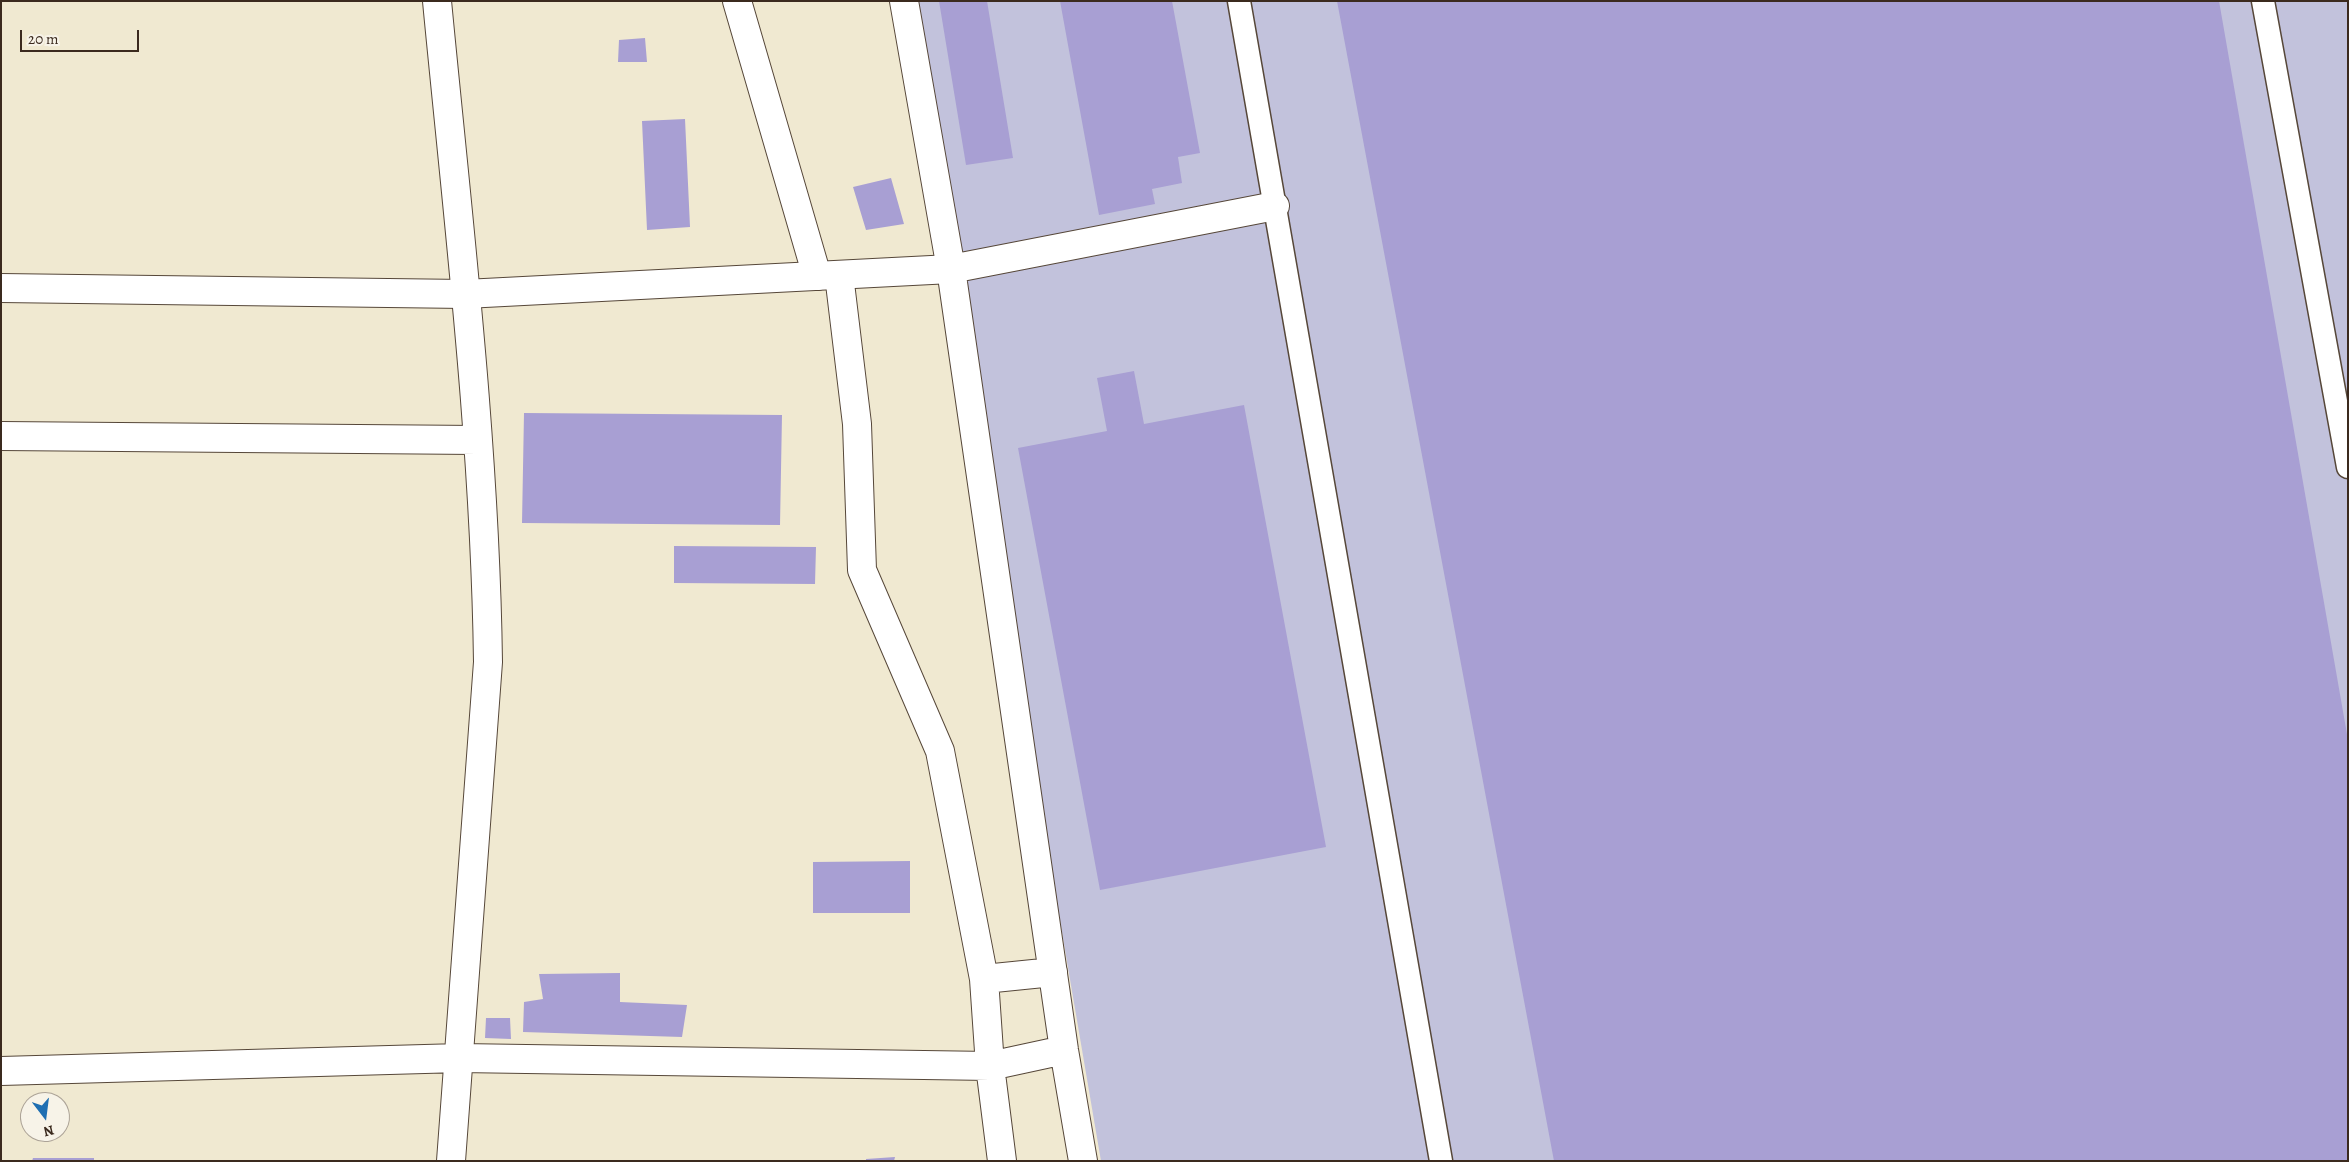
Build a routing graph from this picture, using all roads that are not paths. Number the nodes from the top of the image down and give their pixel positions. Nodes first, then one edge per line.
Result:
1 (437, 1) edge
2 (737, 1) edge
3 (904, 1) edge
4 (1239, 1) edge
5 (2263, 1) edge
6 (1275, 206) junction
7 (952, 269) junction
8 (828, 275) junction
9 (1, 288) edge
10 (465, 294) junction
11 (1, 436) edge
12 (476, 440) junction
13 (2348, 467) edge
14 (1053, 972) junction
15 (984, 979) junction
16 (1064, 1050) junction
17 (460, 1058) junction
18 (990, 1066) junction
19 (1, 1071) edge
20 (450, 1161) edge
21 (1002, 1161) edge
22 (1084, 1161) edge
23 (1441, 1161) edge

1 - 10 street
2 - 8 street
3 - 7 street
4 - 6 lane
5 - 13 lane
6 - 7 street
6 - 23 lane
7 - 8 street
7 - 14 street
8 - 10 street
8 - 15 street
9 - 10 street
10 - 12 street
11 - 12 street
12 - 17 street
14 - 15 street
14 - 16 street
15 - 18 street
16 - 18 street
16 - 22 street
17 - 18 street
17 - 19 street
17 - 20 street
18 - 21 street

